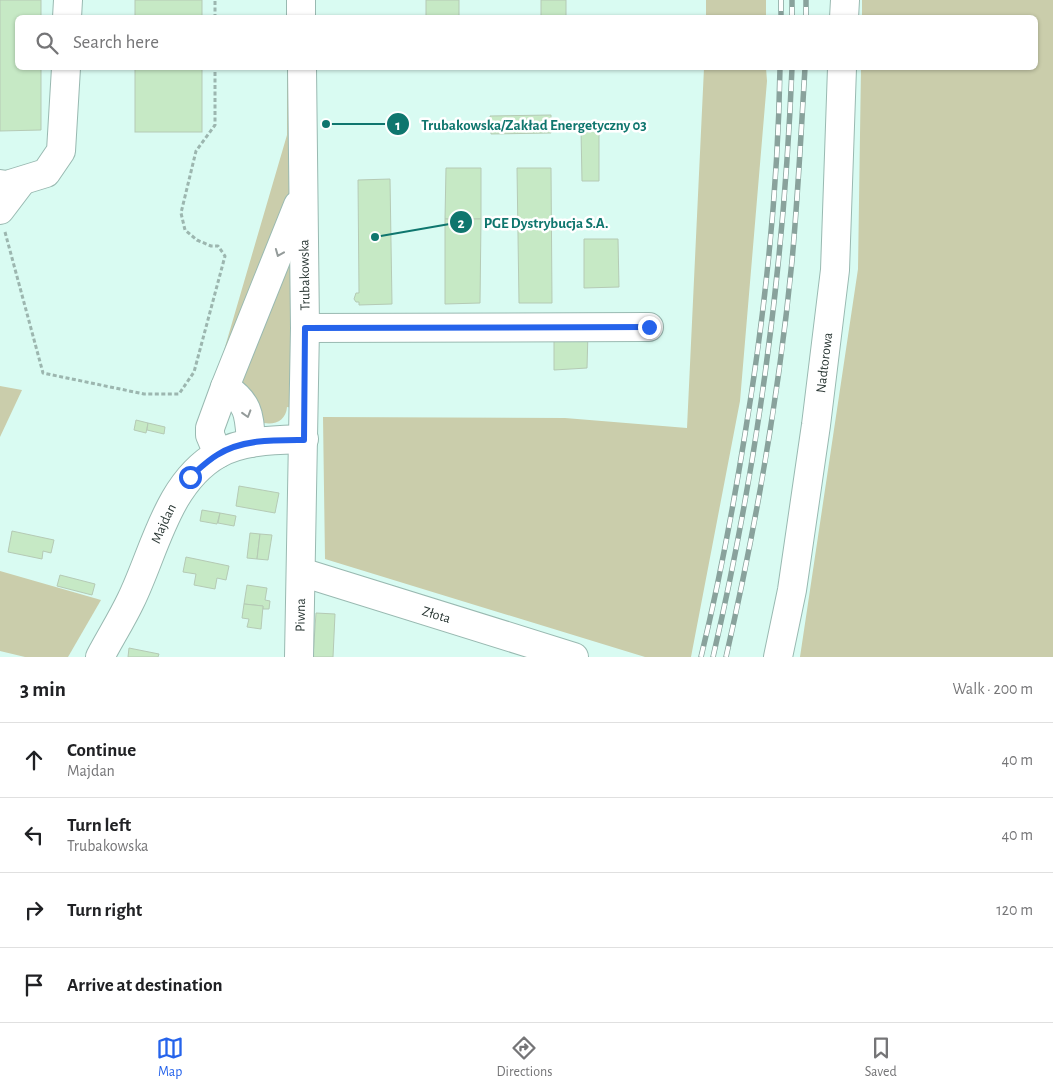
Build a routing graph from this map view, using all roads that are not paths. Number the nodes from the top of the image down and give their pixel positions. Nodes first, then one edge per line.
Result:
1 (68, 0) edge
2 (301, 0) edge
3 (845, 0) edge
4 (67, 15) edge
5 (301, 15) edge
6 (844, 15) edge
7 (66, 70) edge
8 (302, 70) edge
9 (842, 70) edge
10 (11, 182) edge
11 (302, 191) junction
12 (1, 217) edge
13 (649, 327) dead end
14 (305, 328) junction
15 (225, 387) junction
16 (304, 440) junction
17 (250, 443) junction
18 (218, 454) junction
19 (301, 572) junction
20 (100, 657) edge
21 (299, 657) edge
22 (574, 657) edge
23 (778, 657) edge

1 - 4 street
2 - 5 street
3 - 6 street
7 - 10 street
8 - 11 street, Trubakowska
9 - 23 street, Nadtorowa
10 - 12 street
11 - 14 street, Trubakowska
11 -> 15 street
13 - 14 street
14 - 16 street, Trubakowska
15 -> 17 street
15 - 18 street
16 - 17 street, Majdan
16 - 19 street, Trubakowska
17 - 18 street, Majdan
18 - 20 street, Majdan
19 - 21 street, Piwna
19 - 22 street, Złota

